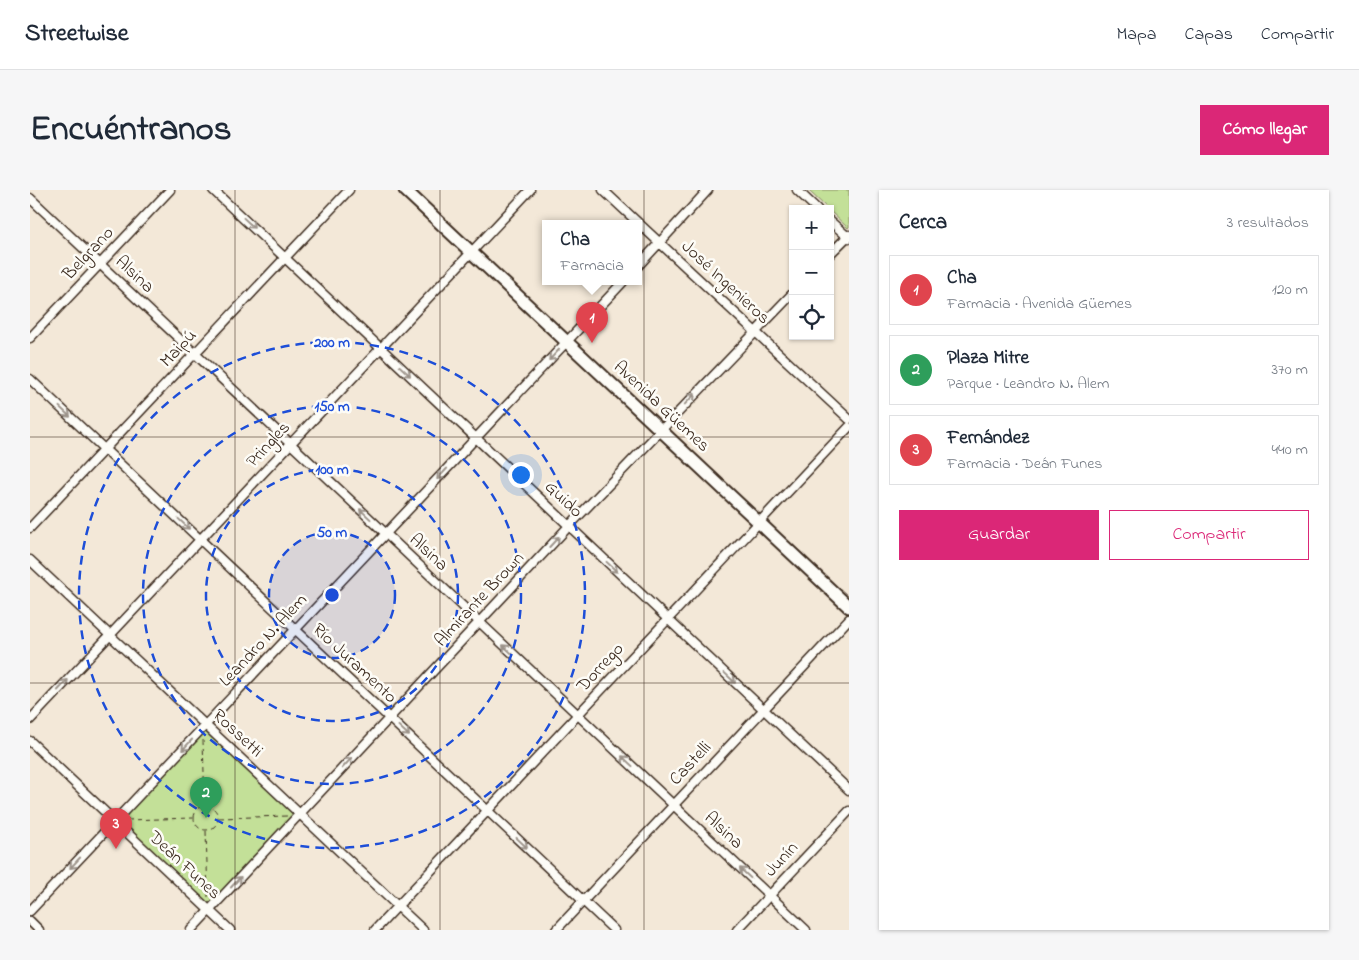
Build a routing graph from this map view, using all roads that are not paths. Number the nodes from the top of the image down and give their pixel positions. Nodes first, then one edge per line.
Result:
1 (170, 190) edge
2 (213, 190) edge
3 (349, 190) edge
4 (405, 190) edge
5 (530, 190) edge
6 (603, 190) edge
7 (708, 190) edge
8 (797, 190) edge
9 (30, 198) edge
10 (813, 205) edge
11 (635, 220) edge
12 (834, 224) edge
13 (642, 226) edge
14 (848, 236) edge
15 (660, 243) junction
16 (834, 250) edge
17 (471, 253) junction
18 (285, 258) junction
19 (642, 262) edge
20 (100, 264) junction
21 (620, 285) edge
22 (791, 295) edge
23 (756, 332) junction
24 (30, 338) edge
25 (566, 342) junction
26 (381, 348) junction
27 (195, 354) junction
28 (30, 379) edge
29 (849, 419) edge
30 (849, 427) edge
31 (660, 430) junction
32 (476, 438) junction
33 (291, 444) junction
34 (105, 449) junction
35 (759, 523) junction
36 (569, 526) junction
37 (30, 528) edge
38 (386, 534) junction
39 (200, 540) junction
40 (30, 560) edge
41 (849, 607) edge
42 (668, 619) junction
43 (849, 619) edge
44 (479, 622) junction
45 (296, 629) junction
46 (110, 635) junction
47 (764, 710) junction
48 (578, 715) junction
49 (390, 718) junction
50 (30, 720) edge
51 (205, 725) junction
52 (30, 740) edge
53 (849, 790) edge
54 (673, 805) junction
55 (487, 810) junction
56 (849, 811) edge
57 (296, 815) junction
58 (115, 821) junction
59 (769, 896) junction
60 (583, 901) junction
61 (397, 906) junction
62 (209, 908) junction
63 (30, 911) edge
64 (30, 921) edge
65 (39, 930) edge
66 (191, 930) edge
67 (230, 930) edge
68 (375, 930) edge
69 (422, 930) edge
70 (556, 930) edge
71 (614, 930) edge
72 (737, 930) edge
73 (806, 930) edge

1 - 20 street, Belgrano
2 -> 18 street, Guido
3 - 18 street, Maipú
4 - 17 main road, Avenida Güemes
5 - 17 street, Pringles
6 - 11 street, José Ingenieros
7 - 15 street
8 - 10 street
9 - 20 street, Alsina
12 - 14 street
13 - 15 street, José Ingenieros
14 - 16 street
15 - 19 street
15 - 23 street, José Ingenieros
17 - 25 main road, Avenida Güemes
17 - 26 street, Pringles
18 - 26 street, Guido
18 - 27 street, Maipú
20 - 24 street, Belgrano
20 - 27 street, Alsina
21 - 25 street, Leandro N. Alem
22 - 23 street, Almirante Brown
23 - 29 street, José Ingenieros
31 -> 23 street, Almirante Brown
25 - 31 main road, Avenida Güemes
25 -> 32 street, Leandro N. Alem
26 -> 32 street, Guido
26 - 33 street, Pringles
27 - 33 street, Alsina
27 - 34 street, Maipú
28 -> 34 street, Río Juramento
30 - 35 street, Dorrego
31 - 35 main road, Avenida Güemes
31 - 36 street, Almirante Brown
32 - 36 street, Guido
32 -> 38 street, Leandro N. Alem
38 -> 33 street, Alsina
33 - 39 street, Pringles
34 - 37 street, Maipú
34 -> 39 street, Río Juramento
35 - 41 main road, Avenida Güemes
35 - 42 street, Dorrego
36 -> 42 street, Guido
44 -> 36 street, Almirante Brown
38 - 44 street, Alsina
38 - 45 street, Leandro N. Alem
39 - 45 street, Río Juramento
39 - 46 street, Pringles
40 - 46 street, Rossetti
42 -> 47 street, Guido
42 - 48 street, Dorrego
43 - 47 street, Castelli
48 -> 44 street, Alsina
44 - 49 street, Almirante Brown
45 - 49 street, Río Juramento
45 - 51 street, Leandro N. Alem
50 -> 46 street, Pringles
46 - 51 street, Rossetti
47 - 53 street, Guido
47 - 54 street, Castelli
54 -> 48 street, Alsina
48 - 55 street, Dorrego
49 -> 55 street, Río Juramento
57 -> 49 street, Almirante Brown
51 - 57 street, Rossetti
51 -> 58 street, Leandro N. Alem
52 - 58 street, Deán Funes
59 -> 54 street, Alsina
54 - 60 street, Castelli
55 -> 60 street, Río Juramento
55 - 61 street, Dorrego
56 - 59 street, Junín
57 - 61 street, Rossetti
62 -> 57 street, Almirante Brown
58 - 62 street, Deán Funes
58 -> 63 street, Leandro N. Alem
59 - 72 street, Junín
59 - 73 street, Alsina
60 - 70 street, Castelli
60 - 71 street, Río Juramento
61 - 68 street, Dorrego
61 - 69 street, Rossetti
62 - 66 street, Almirante Brown
62 - 67 street, Deán Funes
64 - 65 street

